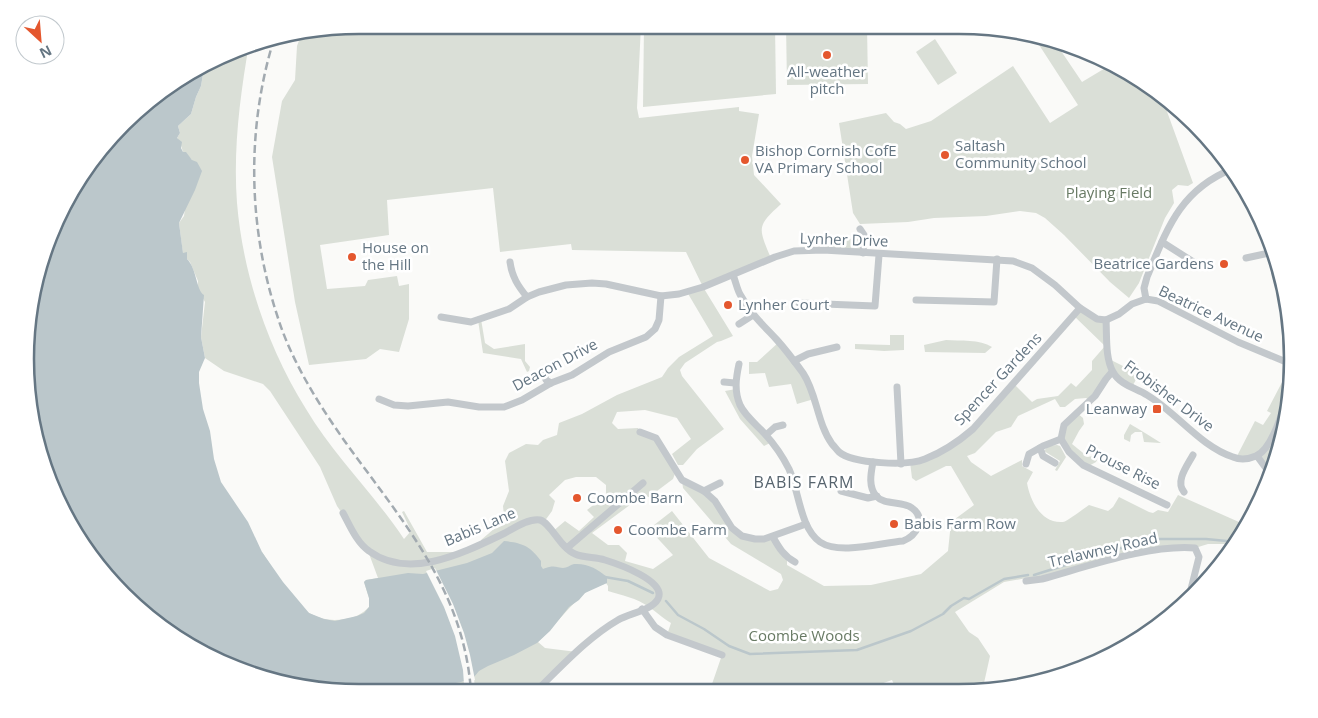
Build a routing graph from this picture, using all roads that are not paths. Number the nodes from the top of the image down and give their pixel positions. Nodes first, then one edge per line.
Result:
1 (1225, 172) edge
2 (860, 228) dead end
3 (1162, 242) junction
4 (863, 254) junction
5 (1267, 254) edge
6 (879, 255) junction
7 (1246, 258) dead end
8 (997, 259) junction
9 (510, 262) dead end
10 (1195, 263) dead end
11 (733, 274) junction
12 (661, 296) junction
13 (527, 297) junction
14 (1146, 299) junction
15 (916, 300) dead end
16 (799, 303) dead end
17 (1080, 308) junction
18 (753, 315) junction
19 (441, 317) dead end
20 (1106, 320) junction
21 (739, 324) dead end
22 (837, 347) dead end
23 (794, 361) junction
24 (1284, 361) edge
25 (739, 364) dead end
26 (1112, 372) junction
27 (544, 374) dead end
28 (724, 382) dead end
29 (551, 383) junction
30 (735, 383) junction
31 (897, 388) dead end
32 (379, 399) dead end
33 (783, 425) dead end
34 (640, 432) dead end
35 (1275, 434) edge
36 (766, 435) junction
37 (1061, 439) junction
38 (1040, 448) junction
39 (1193, 455) dead end
40 (1257, 456) junction
41 (873, 462) junction
42 (1055, 463) dead end
43 (901, 464) junction
44 (1026, 464) dead end
45 (1266, 468) edge
46 (792, 477) junction
47 (782, 482) dead end
48 (642, 483) dead end
49 (720, 483) dead end
50 (704, 491) junction
51 (841, 491) dead end
52 (1184, 492) dead end
53 (877, 496) junction
54 (1167, 505) dead end
55 (344, 513) dead end
56 (806, 524) junction
57 (773, 537) junction
58 (567, 548) junction
59 (795, 562) dead end
60 (1030, 578) dead end
61 (1192, 586) edge
62 (642, 610) junction
63 (722, 655) dead end
64 (544, 684) edge

1 - 3 street
2 - 4 street
3 - 10 street
3 - 14 street
4 - 6 street, Lynher Drive
4 - 11 street, Lynher Drive
5 - 7 street
6 - 8 street, Lynher Drive
6 - 16 street
8 - 15 street
8 - 17 street, Lynher Drive
9 - 13 street
11 - 12 street, Lynher Drive
11 - 18 street, Spencer Gardens
12 - 13 street, Lynher Drive
12 - 29 street, Deacon Drive
13 - 19 street, Lynher Drive
14 - 20 street
14 - 24 street, Beatrice Avenue
17 - 20 street, Lynher Drive
17 - 43 street, Spencer Gardens
18 - 21 street
18 - 23 street, Spencer Gardens
20 - 26 street, Frobisher Drive
22 - 23 street
23 - 41 street, Spencer Gardens
25 - 30 street
26 - 37 street
26 - 40 street, Frobisher Drive
27 - 29 street
28 - 30 street
29 - 32 street, Deacon Drive
30 - 36 street
31 - 43 street
33 - 36 street
34 - 50 street
35 - 40 street
36 - 46 street
37 - 38 street
37 - 54 street, Prouse Rise
38 - 42 street
38 - 44 street
39 - 52 street
40 - 45 street
41 - 43 street, Spencer Gardens
41 - 53 street
46 - 47 street
46 - 56 street
48 - 58 street
49 - 50 street
50 - 57 street
51 - 53 street
53 - 56 street
55 - 58 street, Babis Lane
56 - 57 street
57 - 59 street
58 - 62 street, Babis Lane
60 - 61 street, Trelawney Road
62 - 63 street
62 - 64 street

